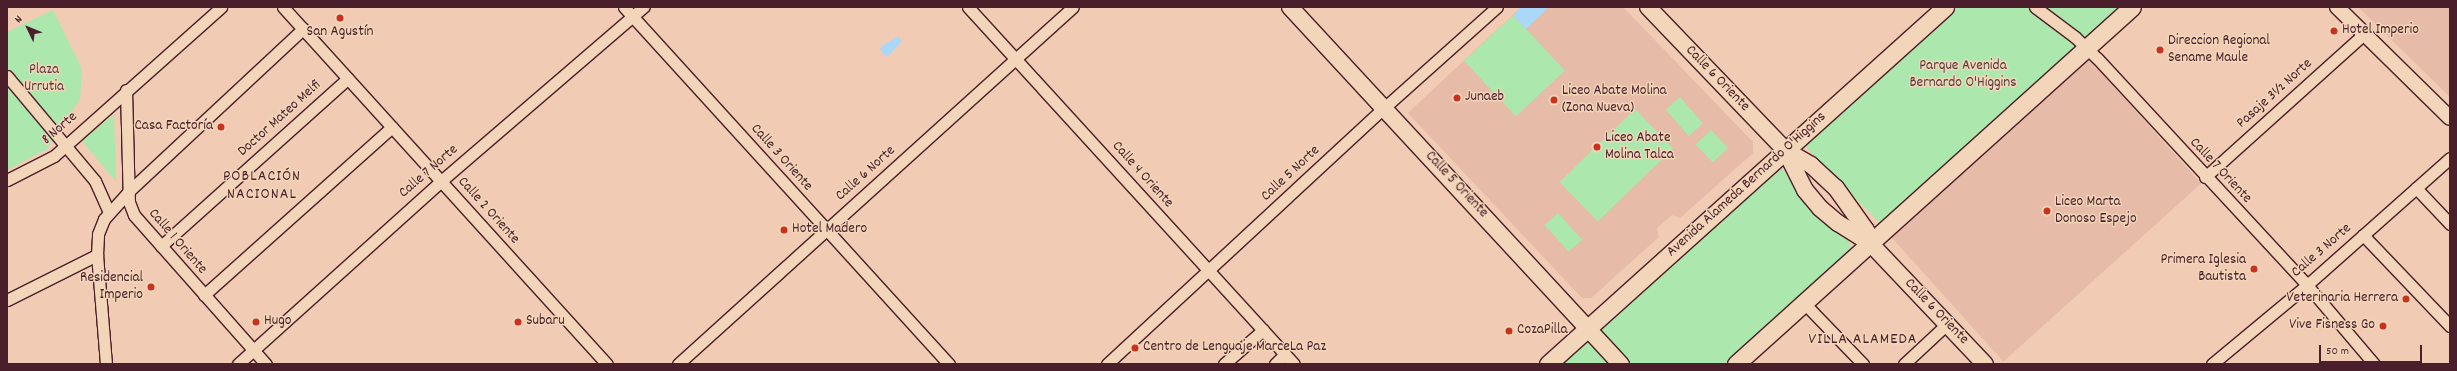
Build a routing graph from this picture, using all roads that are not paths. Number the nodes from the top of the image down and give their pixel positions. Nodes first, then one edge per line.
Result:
1 (221, 7) edge
2 (283, 7) edge
3 (624, 7) edge
4 (643, 7) edge
5 (968, 7) edge
6 (1073, 7) edge
7 (1290, 7) edge
8 (1498, 7) edge
9 (1648, 7) edge
10 (1945, 7) edge
11 (2035, 7) edge
12 (2132, 7) edge
13 (2337, 7) edge
14 (633, 16) junction
15 (303, 29) junction
16 (2364, 34) junction
17 (2086, 48) junction
18 (1016, 59) junction
19 (7, 76) edge
20 (348, 78) junction
21 (126, 90) junction
22 (1385, 107) junction
23 (2450, 118) edge
24 (392, 128) junction
25 (65, 147) junction
26 (1785, 150) junction
27 (2450, 158) edge
28 (2205, 177) junction
29 (7, 180) edge
30 (441, 181) junction
31 (2416, 188) junction
32 (129, 191) junction
33 (109, 212) junction
34 (2450, 224) edge
35 (826, 230) junction
36 (2363, 235) junction
37 (1870, 243) junction
38 (161, 246) junction
39 (97, 255) junction
40 (1209, 271) junction
41 (2307, 285) junction
42 (204, 295) junction
43 (7, 300) edge
44 (1804, 303) junction
45 (1947, 324) junction
46 (2450, 326) edge
47 (1588, 328) junction
48 (1263, 330) junction
49 (253, 350) junction
50 (1285, 354) junction
51 (106, 364) edge
52 (238, 364) edge
53 (266, 364) edge
54 (607, 364) edge
55 (678, 364) edge
56 (948, 364) edge
57 (1107, 364) edge
58 (1224, 364) edge
59 (1274, 364) edge
60 (1294, 364) edge
61 (1548, 364) edge
62 (1621, 364) edge
63 (1736, 364) edge
64 (1863, 364) edge
65 (1904, 364) edge
66 (1985, 364) edge
67 (2212, 364) edge
68 (2374, 364) edge

1 - 21 street, 8 Norte
2 - 15 street, Calle 2 Oriente
3 - 14 street, Calle 3 Oriente
4 - 14 street, Calle 7 Norte
5 - 18 street, Calle 4 Oriente
6 - 18 street, Calle 6 Norte
7 - 22 main road, Calle 5 Oriente
8 - 22 street, Calle 5 Norte
9 - 26 main road, Calle 6 Oriente
10 - 26 main road, Avenida Alameda Bernardo O'Higgins
11 - 17 street, Calle 7 Oriente
12 - 17 main road
13 - 16 street
14 - 30 street, Calle 7 Norte
14 - 35 street, Calle 3 Oriente
15 - 20 street, Calle 2 Oriente
15 - 32 street
16 - 23 street
16 - 28 street, Pasaje 3½ Norte
17 - 28 street, Calle 7 Oriente
17 - 37 main road
18 - 35 street, Calle 6 Norte
18 - 40 street, Calle 4 Oriente
19 - 25 street
20 - 24 street, Calle 2 Oriente
20 - 38 street, Doctor Mateo Melfi
21 - 25 street, 8 Norte
21 - 32 street, Calle 1 Oriente
22 - 40 street, Calle 5 Norte
22 - 47 main road, Calle 5 Oriente
24 - 30 street, Calle 2 Oriente
24 - 42 street
25 - 29 street, 8 Norte
25 - 33 street
26 - 37 main road, Calle 6 Oriente
26 - 37 main road, Calle 6 Oriente
26 - 47 main road, Avenida Alameda Bernardo O'Higgins
27 - 31 street, Calle 3 Norte
28 - 41 street, Calle 7 Oriente
30 - 49 street, Calle 7 Norte
30 - 54 street, Calle 2 Oriente
31 - 34 street
31 - 36 street, Calle 3 Norte
32 - 33 street
32 - 38 street, Calle 1 Oriente
33 - 39 street
35 - 55 street, Calle 6 Norte
35 - 56 street, Calle 3 Oriente
36 - 41 street, Calle 3 Norte
36 - 46 street
37 - 44 main road
37 - 45 main road, Calle 6 Oriente
38 - 42 street, Calle 1 Oriente
39 - 43 street
39 - 51 street
40 - 48 street, Calle 4 Oriente
40 - 57 street, Calle 5 Norte
41 - 67 street, Calle 3 Norte
41 - 68 street, Calle 7 Oriente
42 - 49 street, Calle 1 Oriente
44 - 63 main road
44 - 64 street
45 - 65 street
45 - 66 main road, Calle 6 Oriente
47 - 61 main road, Avenida Alameda Bernardo O'Higgins
47 - 62 main road, Calle 5 Oriente
48 - 50 street, Calle 4 Oriente
48 - 58 street
49 - 52 street, Calle 7 Norte
49 - 53 street, Calle 1 Oriente
50 - 59 street
50 - 60 street, Calle 4 Oriente

